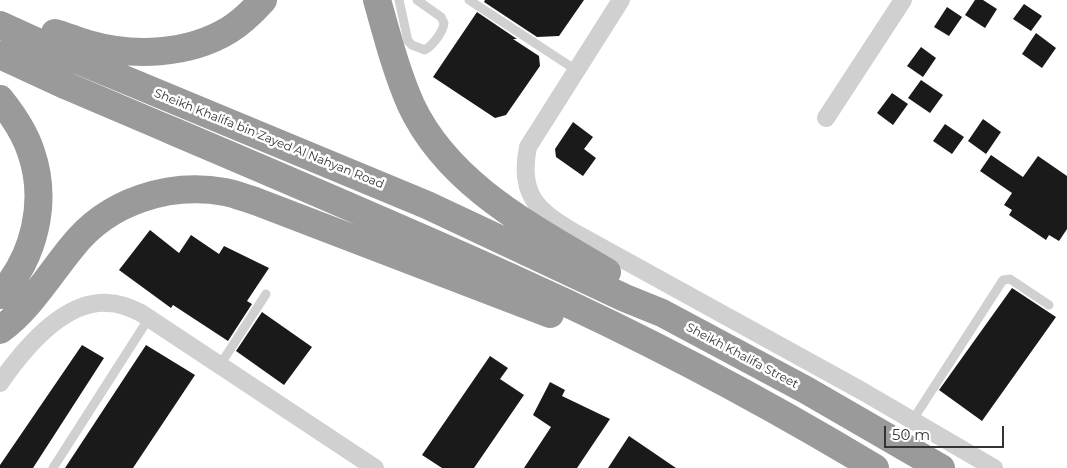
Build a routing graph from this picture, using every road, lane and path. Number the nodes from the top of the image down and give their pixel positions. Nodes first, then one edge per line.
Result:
1 (263, 0) edge
2 (377, 0) edge
3 (399, 0) edge
4 (417, 0) edge
5 (469, 0) edge
6 (620, 0) edge
7 (903, 0) edge
8 (0, 12) edge
9 (0, 25) edge
10 (0, 55) edge
11 (576, 70) junction
12 (0, 99) edge
13 (826, 118) dead end
14 (538, 257) joint
15 (266, 294) dead end
16 (0, 295) edge
17 (1049, 305) dead end
18 (662, 313) junction
19 (149, 318) junction
20 (0, 330) edge
21 (633, 336) junction
22 (220, 365) junction
23 (0, 382) edge
24 (912, 421) junction
25 (53, 468) edge
26 (375, 468) edge
27 (875, 468) edge
28 (941, 468) edge
29 (994, 468) edge

1 - 8 highway
2 - 18 highway
3 - 4 lane
5 - 11 lane
6 - 11 street
7 - 13 street
9 - 14 highway, Sheikh Khalifa bin Zayed Al Nahyan Road
10 - 21 highway
11 - 24 street
12 - 16 highway
14 - 18 highway, Sheikh Khalifa Street
15 - 22 lane
17 - 24 lane
18 - 28 highway, Sheikh Khalifa Street
19 - 22 street
19 - 23 street
19 - 25 lane
20 - 21 highway
21 - 27 highway
22 - 26 street
24 - 29 street

